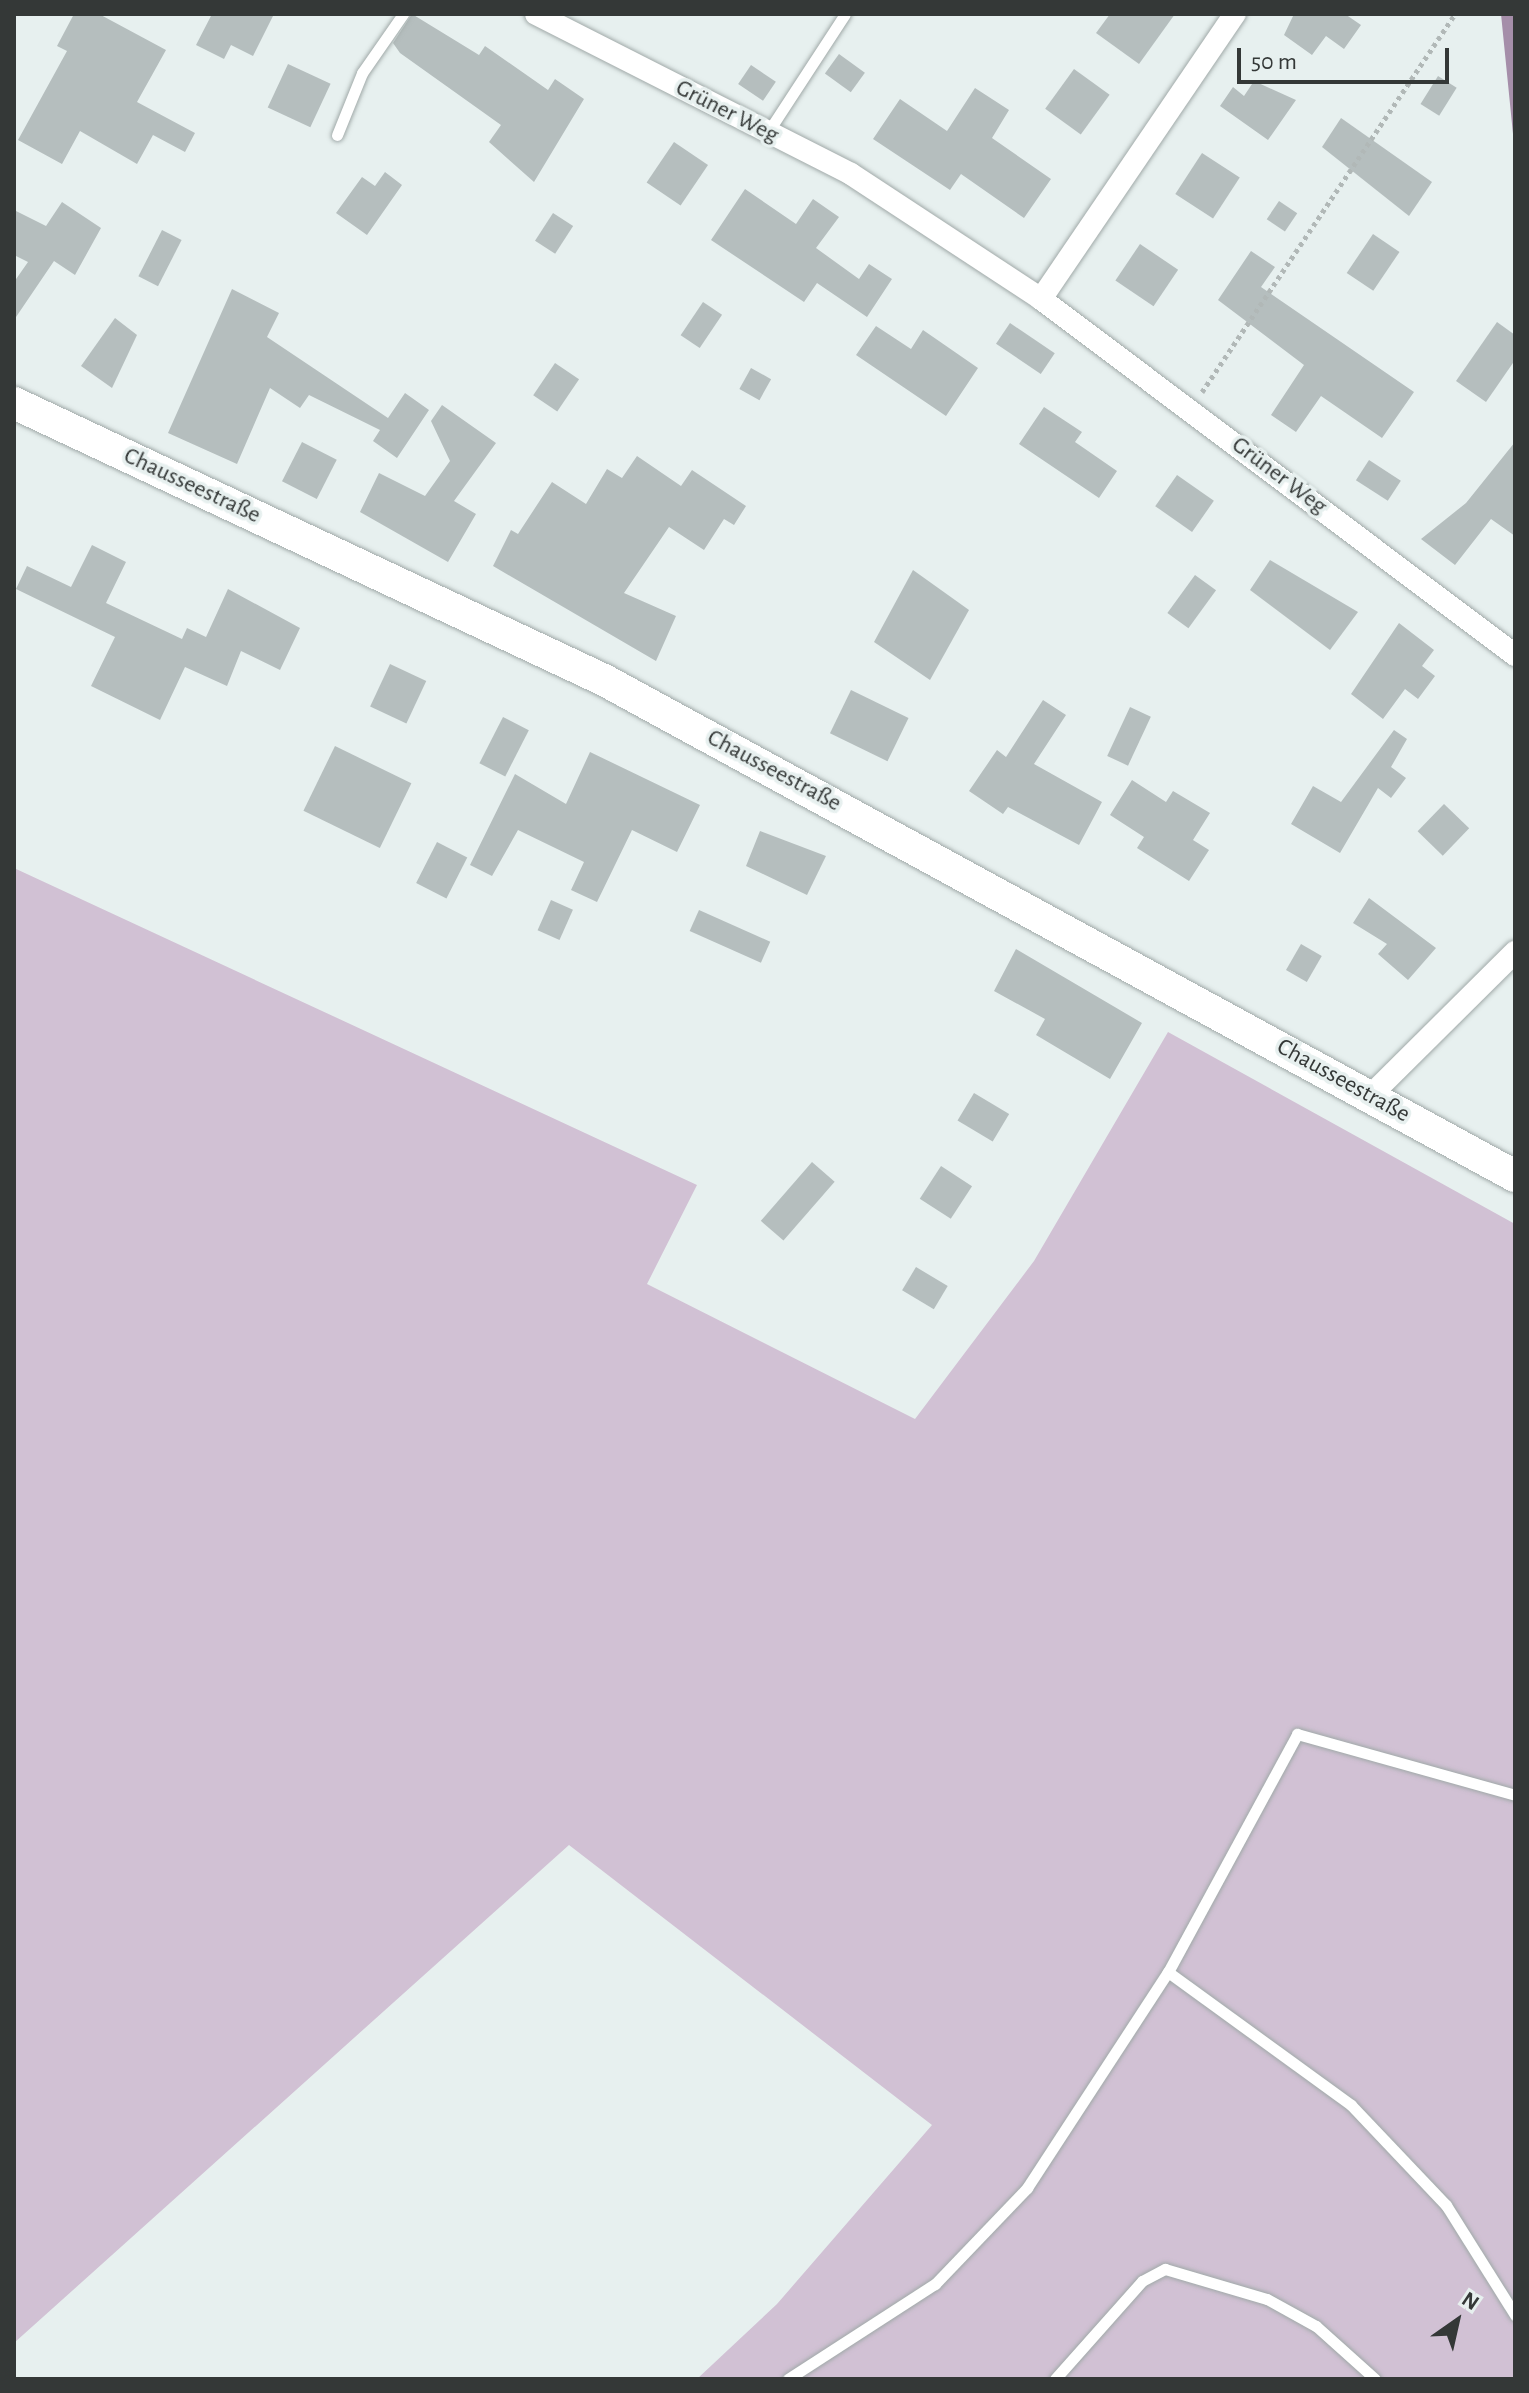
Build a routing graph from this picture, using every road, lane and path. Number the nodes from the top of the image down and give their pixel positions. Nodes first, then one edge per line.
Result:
1 (403, 14) edge
2 (536, 14) edge
3 (585, 14) edge
4 (845, 14) edge
5 (1235, 14) edge
6 (1455, 14) edge
7 (572, 33) junction
8 (768, 132) junction
9 (337, 135) dead end
10 (1041, 299) junction
11 (14, 403) edge
12 (1191, 408) junction
13 (1515, 655) edge
14 (1515, 952) edge
15 (1369, 1097) junction
16 (1515, 1176) edge
17 (1515, 1795) edge
18 (1168, 1972) junction
19 (1515, 2315) edge
20 (788, 2379) edge
21 (1055, 2379) edge
22 (1375, 2379) edge

1 - 9 lane
2 - 7 street, Grüner Weg
3 - 7 street
4 - 8 lane
5 - 10 street
6 - 12 path
7 - 8 street, Grüner Weg
8 - 10 street, Grüner Weg
10 - 12 street, Grüner Weg
11 - 15 main road, Chausseestraße
12 - 13 street, Grüner Weg
14 - 15 street
15 - 16 main road, Chausseestraße
17 - 18 lane
18 - 19 lane
18 - 20 lane
21 - 22 lane

